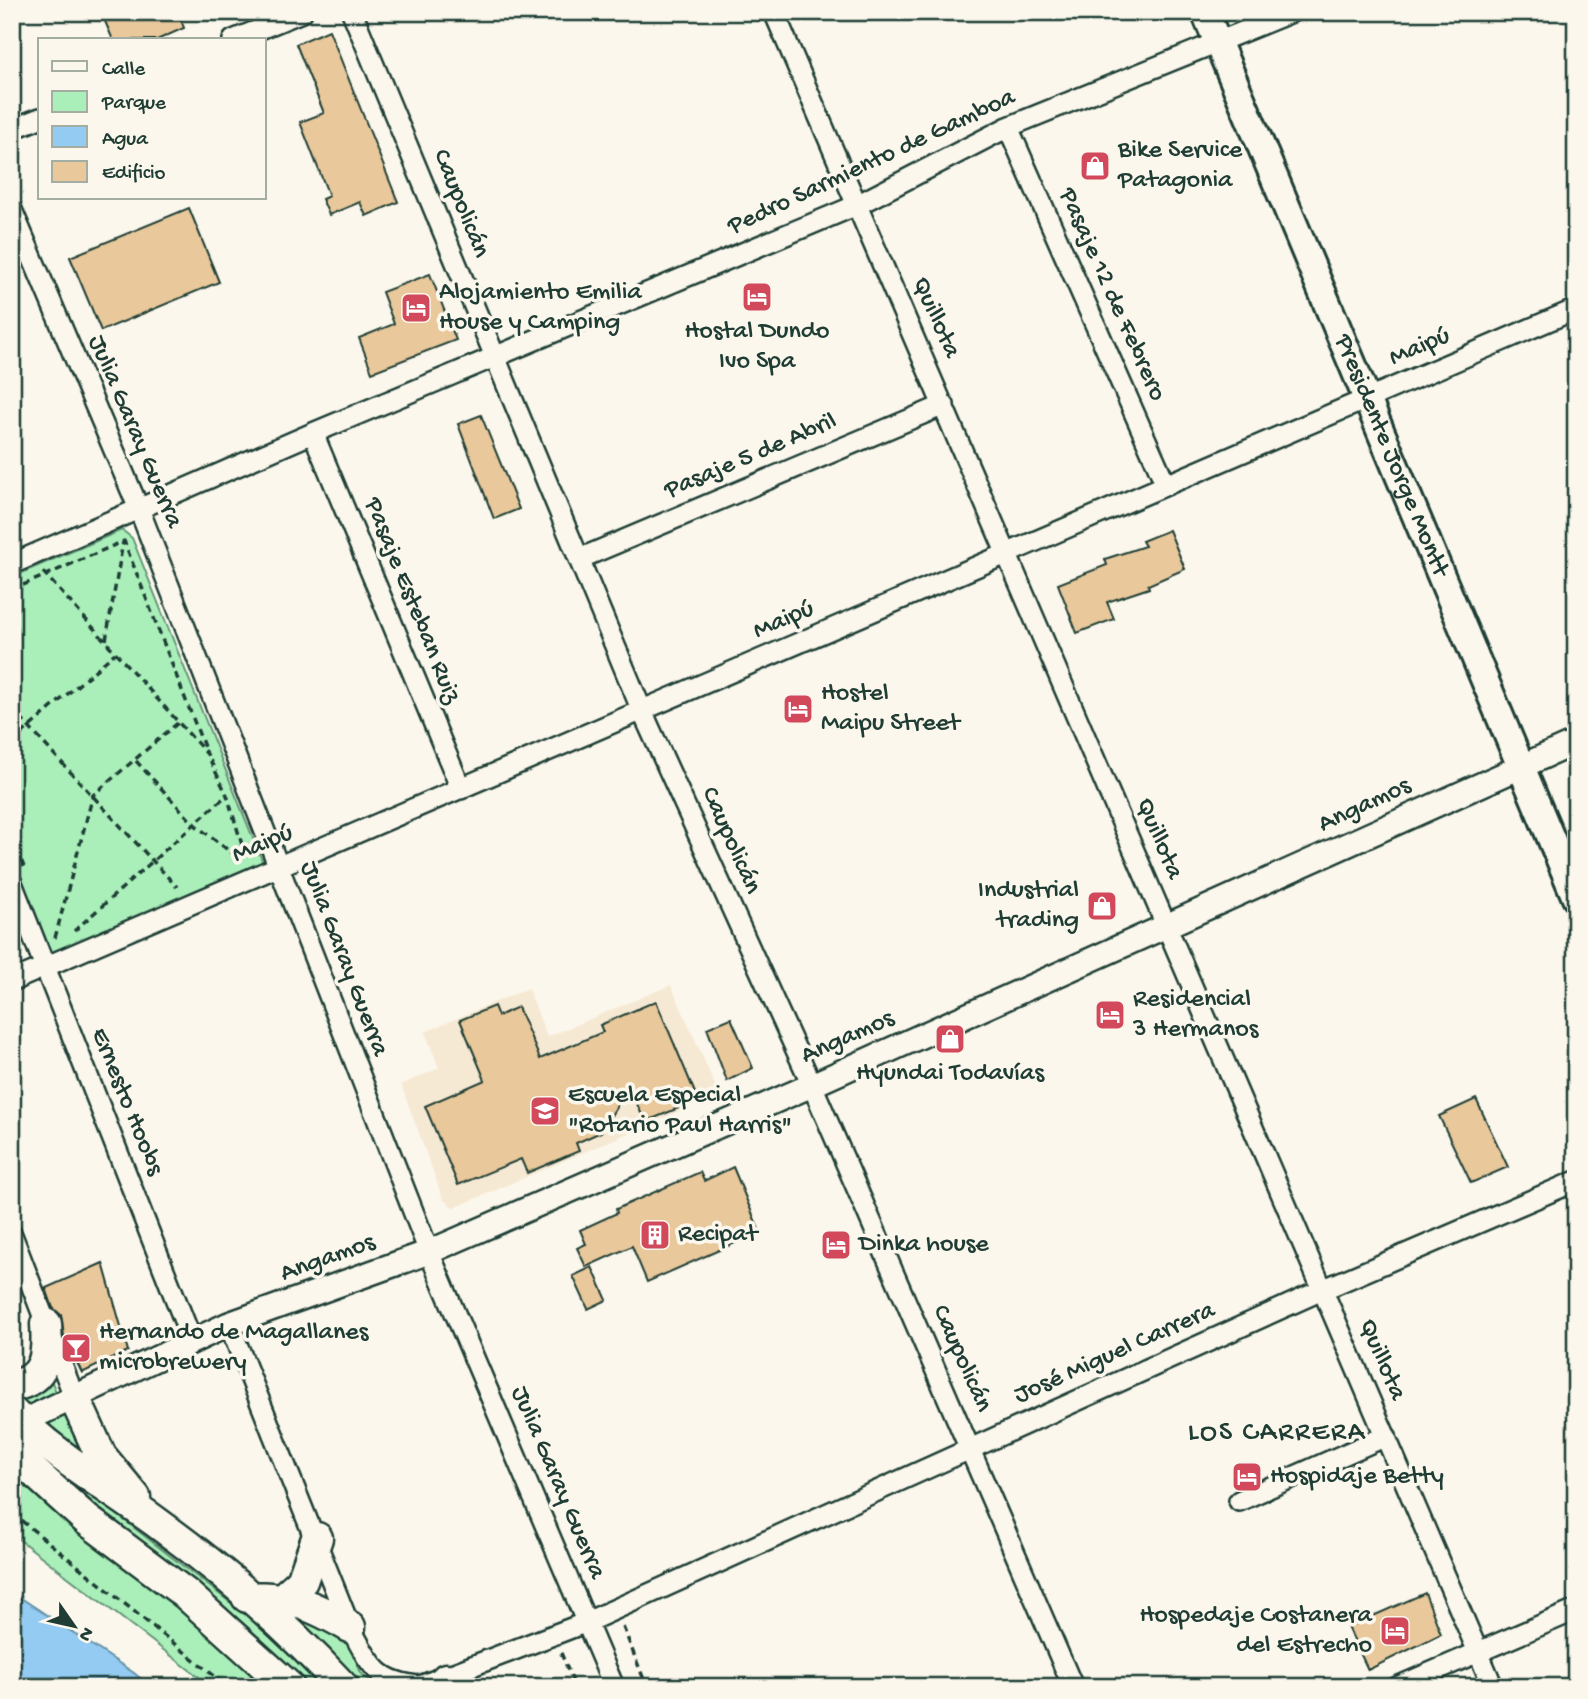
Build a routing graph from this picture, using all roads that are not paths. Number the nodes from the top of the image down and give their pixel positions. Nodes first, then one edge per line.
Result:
1 (302, 12) edge
2 (352, 12) edge
3 (774, 12) edge
4 (1205, 12) edge
5 (1292, 12) edge
6 (238, 38) edge
7 (1219, 43) junction
8 (38, 119) edge
9 (1008, 127) junction
10 (12, 129) edge
11 (857, 205) junction
12 (12, 210) edge
13 (1576, 309) edge
14 (495, 359) junction
15 (1367, 399) junction
16 (944, 405) junction
17 (313, 433) junction
18 (1166, 485) junction
19 (139, 509) junction
20 (1008, 553) junction
21 (579, 559) junction
22 (12, 564) edge
23 (642, 710) junction
24 (1576, 742) edge
25 (1519, 766) junction
26 (461, 789) junction
27 (278, 867) junction
28 (12, 883) edge
29 (1576, 898) edge
30 (1168, 927) junction
31 (44, 967) junction
32 (12, 981) edge
33 (812, 1085) junction
34 (1576, 1181) edge
35 (12, 1235) edge
36 (429, 1252) junction
37 (1322, 1290) junction
38 (46, 1324) junction
39 (229, 1324) junction
40 (192, 1341) junction
41 (12, 1387) edge
42 (75, 1399) junction
43 (15, 1418) edge
44 (1386, 1436) junction
45 (971, 1448) junction
46 (12, 1452) edge
47 (1239, 1501) dead end
48 (155, 1522) junction
49 (317, 1538) junction
50 (247, 1597) junction
51 (284, 1597) junction
52 (1576, 1610) edge
53 (587, 1622) junction
54 (350, 1626) junction
55 (1478, 1652) junction
56 (442, 1683) edge
57 (289, 1687) edge
58 (343, 1687) edge
59 (614, 1687) edge
60 (1073, 1687) edge
61 (1397, 1687) edge
62 (1493, 1687) edge

1 - 6 street
2 - 14 street, Caupolicán
3 - 11 street, Quillota
4 - 7 main road, Presidente Jorge Montt
5 - 7 street, Pedro Sarmiento de Gamboa
7 - 9 street, Pedro Sarmiento de Gamboa
7 - 15 main road, Presidente Jorge Montt
8 - 10 street
9 - 11 street, Pedro Sarmiento de Gamboa
9 - 18 street, Pasaje 12 de Febrero
11 - 14 street, Pedro Sarmiento de Gamboa
11 - 16 street, Quillota
12 - 19 street, Julia Garay Guerra
13 - 15 street, Maipú
14 - 17 street, Pedro Sarmiento de Gamboa
14 - 21 street, Caupolicán
15 - 18 street, Maipú
15 - 25 main road, Presidente Jorge Montt
16 - 20 street, Quillota
16 - 21 street, Pasaje 5 de Abril
17 - 19 street, Pedro Sarmiento de Gamboa
17 - 26 street, Pasaje Esteban Ruiz
18 - 20 street, Maipú
19 - 22 street, Pedro Sarmiento de Gamboa
19 - 27 street, Julia Garay Guerra
20 - 23 street, Maipú
20 - 30 street, Quillota
21 - 23 street, Caupolicán
23 - 26 street, Maipú
23 - 33 street, Caupolicán
24 - 25 street, Angamos
25 - 29 main road, Presidente Jorge Montt
25 - 30 street, Angamos
26 - 27 street, Maipú
27 - 31 street, Maipú
27 - 36 street, Julia Garay Guerra
28 - 31 street, Ernesto Hoobs
30 - 33 street, Angamos
30 - 37 street, Quillota
31 - 32 street, Maipú
31 - 40 street, Ernesto Hoobs
33 - 36 street, Angamos
33 - 45 street, Caupolicán
34 - 37 street, José Miguel Carrera
35 - 38 street
36 - 39 street, Angamos
36 - 53 street, Julia Garay Guerra
37 - 44 street, Quillota
37 - 45 street, José Miguel Carrera
38 - 41 main road
38 - 42 street
39 - 40 street, Angamos
39 - 49 street
40 - 42 street, Angamos
42 - 43 street, Angamos
42 - 48 main road
43 - 48 main road
44 - 47 street
44 - 55 street, Quillota
45 - 53 street, José Miguel Carrera
45 - 60 street, Caupolicán
46 - 57 main road
48 - 50 main road
49 - 51 main road
49 - 54 street
50 - 51 main road
50 - 58 main road
51 - 54 main road
52 - 55 street
53 - 56 street, José Miguel Carrera
53 - 59 street, Julia Garay Guerra
54 - 56 street
55 - 61 street
55 - 62 street, Quillota

